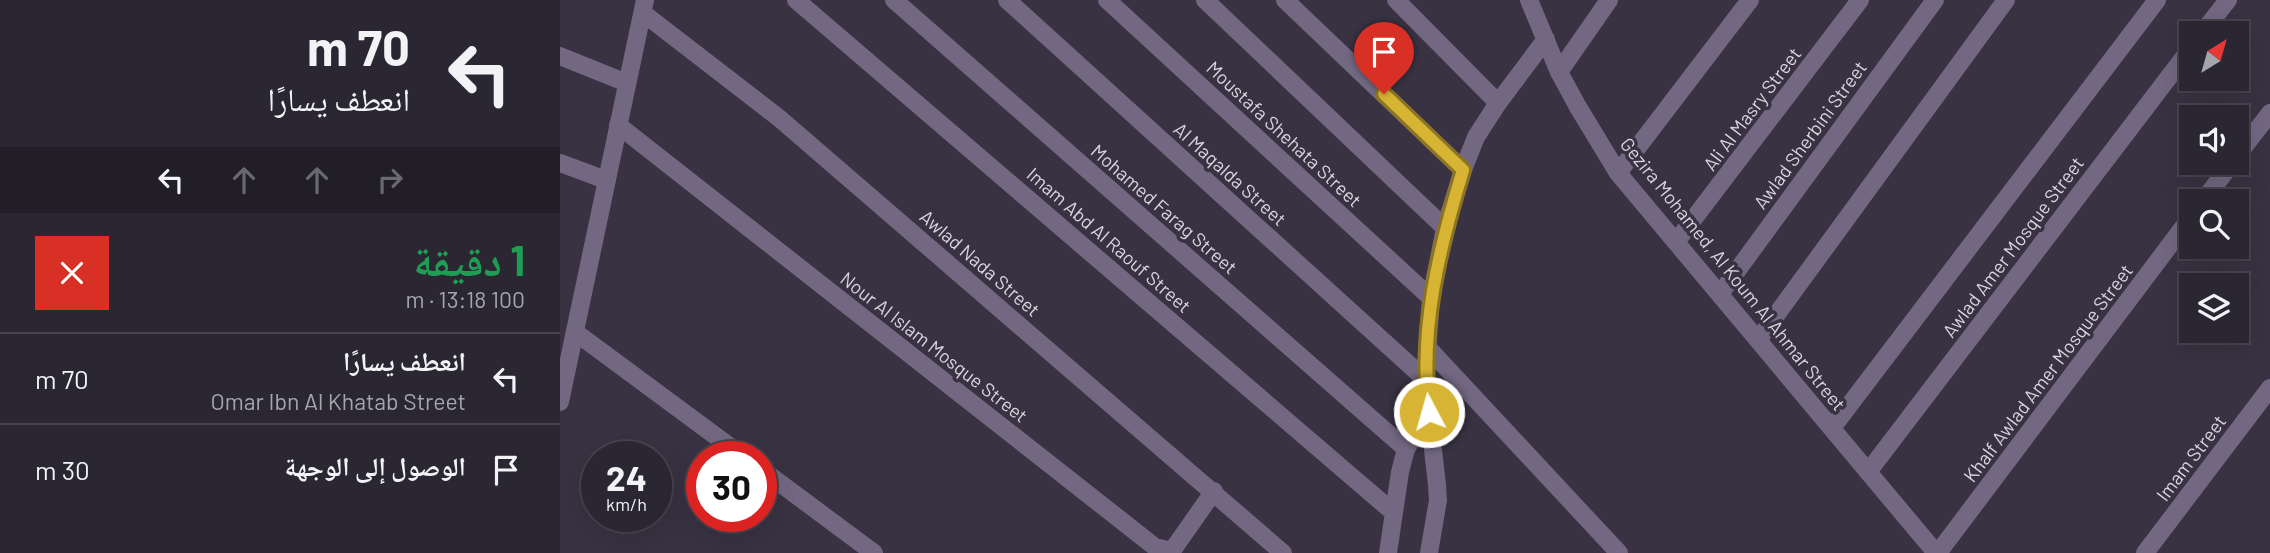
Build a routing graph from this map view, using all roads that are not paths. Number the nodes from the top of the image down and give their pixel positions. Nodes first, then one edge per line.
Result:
1 (796, 0) edge
2 (894, 0) edge
3 (1007, 0) edge
4 (1107, 0) edge
5 (1205, 0) edge
6 (1285, 0) edge
7 (1396, 0) edge
8 (1529, 0) edge
9 (1609, 0) edge
10 (1750, 0) edge
11 (1860, 0) edge
12 (1935, 0) edge
13 (2006, 0) edge
14 (2157, 0) edge
15 (2228, 0) edge
16 (644, 6) edge
17 (2212, 21) edge
18 (1546, 39) junction
19 (560, 56) edge
20 (2179, 64) edge
21 (1559, 72) junction
22 (627, 83) junction
23 (1499, 103) junction
24 (2270, 113) edge
25 (618, 125) junction
26 (2249, 140) edge
27 (560, 163) edge
28 (1463, 170) junction
29 (1618, 173) junction
30 (2223, 175) edge
31 (606, 180) junction
32 (2212, 189) edge
33 (1445, 228) junction
34 (2179, 233) edge
35 (1676, 242) junction
36 (1720, 294) junction
37 (1431, 298) junction
38 (575, 332) junction
39 (1758, 340) junction
40 (1427, 347) junction
41 (1425, 379) junction
42 (2270, 388) edge
43 (560, 402) edge
44 (1429, 412) junction
45 (1832, 428) junction
46 (722, 441) edge
47 (1406, 449) junction
48 (1868, 472) junction
49 (777, 481) edge
50 (1214, 491) junction
51 (1393, 512) junction
52 (874, 553) edge
53 (1283, 553) edge
54 (1388, 553) edge
55 (1429, 553) edge
56 (1619, 553) edge
57 (1937, 553) edge
58 (2145, 553) edge

1 - 51 street, Imam Abd Al Raouf Street
2 - 47 street, Mohamed Farag Street
3 - 41 street, Al Maqalda Street
4 - 37 street, Moustafa Shehata Street
5 - 33 street
6 - 28 street
7 - 23 street
8 - 18 street, Gezira Mohamed, Al Koum Al Ahmar Street
9 - 21 street
10 - 29 street
11 - 35 street, Ali Al Masry Street
12 - 36 street, Awlad Sherbini Street
13 - 39 street
14 - 45 street
15 - 17 street
16 - 22 street
16 - 50 street, Awlad Nada Street
18 - 21 street, Gezira Mohamed, Al Koum Al Ahmar Street
18 - 23 street
19 - 22 street
20 - 48 street, Awlad Amer Mosque Street
21 - 29 street, Gezira Mohamed, Al Koum Al Ahmar Street
22 - 25 street
23 - 28 street
24 - 26 street
25 - 31 street
25 - 50 street, Nour Al Islam Mosque Street
27 - 31 street
28 - 33 street
29 - 35 street, Gezira Mohamed, Al Koum Al Ahmar Street
30 - 32 street
31 - 38 street
33 - 37 street
34 - 57 street, Khalf Awlad Amer Mosque Street
35 - 36 street, Gezira Mohamed, Al Koum Al Ahmar Street
36 - 39 street, Gezira Mohamed, Al Koum Al Ahmar Street
37 - 40 street
38 - 43 street
38 - 46 street
39 - 45 street, Gezira Mohamed, Al Koum Al Ahmar Street
40 - 41 street
40 - 56 street
41 - 44 street
42 - 58 street, Imam Street
44 - 47 street
44 - 55 street
45 - 48 street, Gezira Mohamed, Al Koum Al Ahmar Street
47 - 51 street
48 - 57 street, Gezira Mohamed, Al Koum Al Ahmar Street
49 - 52 street
50 - 53 street, Awlad Nada Street
51 - 54 street

